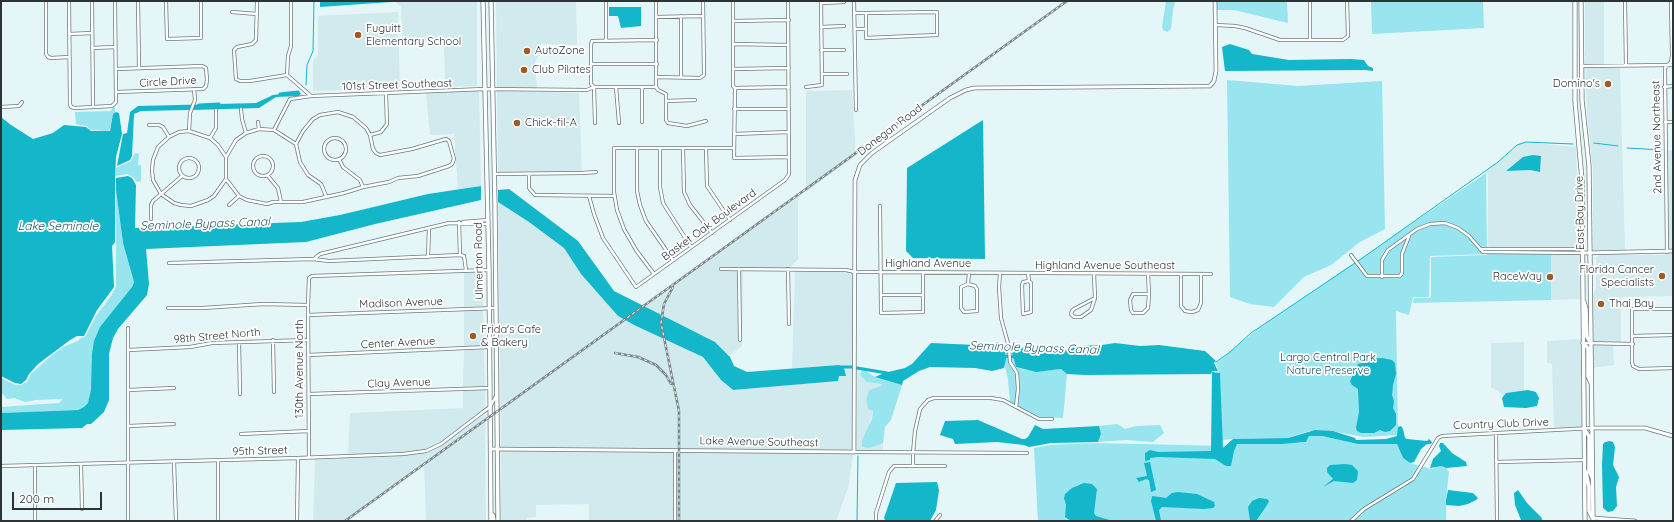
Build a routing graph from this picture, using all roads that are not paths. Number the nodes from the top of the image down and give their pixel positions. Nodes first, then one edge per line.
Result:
1 (46, 1) edge
2 (69, 1) edge
3 (92, 1) edge
4 (115, 1) edge
5 (138, 1) edge
6 (166, 1) edge
7 (201, 1) edge
8 (257, 1) edge
9 (291, 1) edge
10 (483, 1) edge
11 (491, 1) edge
12 (606, 1) edge
13 (656, 1) edge
14 (703, 1) edge
15 (733, 1) edge
16 (788, 1) edge
17 (854, 1) edge
18 (1216, 1) edge
19 (1310, 1) edge
20 (1347, 1) edge
21 (1575, 1) edge
22 (1582, 1) edge
23 (1626, 1) edge
24 (1671, 1) edge
25 (821, 2) edge
26 (844, 2) dead end
27 (232, 12) dead end
28 (866, 13) junction
29 (257, 14) junction
30 (854, 14) junction
31 (681, 16) junction
32 (703, 16) junction
33 (656, 17) junction
34 (788, 20) junction
35 (733, 21) junction
36 (1216, 25) junction
37 (821, 26) junction
38 (844, 26) dead end
39 (855, 29) junction
40 (866, 29) junction
41 (92, 33) junction
42 (69, 34) junction
43 (606, 40) junction
44 (657, 40) junction
45 (1310, 40) junction
46 (733, 44) junction
47 (789, 45) junction
48 (116, 47) junction
49 (92, 48) junction
50 (822, 50) junction
51 (844, 50) dead end
52 (69, 57) junction
53 (591, 64) junction
54 (657, 64) junction
55 (1669, 65) junction
56 (1673, 65) edge
57 (1582, 66) junction
58 (1626, 66) junction
59 (138, 68) junction
60 (789, 68) junction
61 (116, 69) junction
62 (733, 69) junction
63 (822, 74) junction
64 (847, 74) dead end
65 (287, 75) junction
66 (657, 77) junction
67 (681, 77) junction
68 (1664, 86) junction
69 (1673, 86) edge
70 (594, 87) junction
71 (616, 87) junction
72 (642, 87) junction
73 (656, 87) junction
74 (789, 87) junction
75 (806, 87) dead end
76 (735, 88) junction
77 (194, 89) junction
78 (485, 89) junction
79 (493, 89) junction
80 (116, 92) junction
81 (386, 93) junction
82 (311, 96) junction
83 (695, 100) dead end
84 (666, 101) junction
85 (22, 102) dead end
86 (1, 107) edge
87 (93, 107) junction
88 (241, 109) dead end
89 (734, 109) junction
90 (789, 109) junction
91 (216, 110) dead end
92 (856, 110) dead end
93 (706, 121) dead end
94 (258, 122) dead end
95 (595, 122) dead end
96 (642, 122) dead end
97 (1665, 122) junction
98 (1673, 122) edge
99 (619, 123) dead end
100 (149, 125) dead end
101 (259, 129) junction
102 (274, 130) junction
103 (189, 131) junction
104 (789, 132) junction
105 (246, 133) junction
106 (734, 134) junction
107 (370, 135) junction
108 (169, 137) junction
109 (210, 138) junction
110 (296, 144) junction
111 (637, 148) junction
112 (660, 148) junction
113 (683, 148) junction
114 (706, 148) junction
115 (734, 148) junction
116 (226, 157) junction
117 (789, 157) junction
118 (339, 159) junction
119 (596, 172) dead end
120 (494, 174) junction
121 (529, 174) junction
122 (182, 176) junction
123 (268, 176) junction
124 (226, 179) junction
125 (363, 187) junction
126 (161, 194) junction
127 (239, 196) junction
128 (326, 196) junction
129 (589, 196) junction
130 (614, 196) junction
131 (281, 202) junction
132 (229, 205) dead end
133 (880, 206) dead end
134 (150, 219) dead end
135 (730, 220) junction
136 (459, 222) junction
137 (488, 222) junction
138 (428, 229) junction
139 (712, 233) junction
140 (1409, 235) junction
141 (691, 247) junction
142 (1583, 251) junction
143 (1673, 251) edge
144 (1590, 252) junction
145 (1667, 252) junction
146 (460, 255) junction
147 (428, 256) junction
148 (1351, 256) dead end
149 (313, 259) junction
150 (673, 260) junction
151 (169, 263) dead end
152 (721, 269) dead end
153 (739, 269) junction
154 (466, 270) junction
155 (489, 270) junction
156 (788, 270) junction
157 (855, 272) junction
158 (880, 272) junction
159 (969, 272) junction
160 (923, 273) junction
161 (1000, 273) junction
162 (1028, 273) junction
163 (654, 274) junction
164 (1094, 274) junction
165 (1148, 274) junction
166 (1181, 274) junction
167 (1201, 274) junction
168 (1211, 274) dead end
169 (1382, 277) junction
170 (1028, 281) junction
171 (968, 284) junction
172 (1148, 294) junction
173 (881, 295) junction
174 (923, 295) junction
175 (1095, 298) junction
176 (1583, 302) junction
177 (308, 305) junction
178 (489, 307) junction
179 (168, 308) dead end
180 (496, 308) junction
181 (1673, 309) edge
182 (308, 315) junction
183 (788, 324) dead end
184 (128, 328) dead end
185 (1673, 335) edge
186 (1633, 336) junction
187 (273, 340) junction
188 (308, 340) junction
189 (740, 340) dead end
190 (239, 342) junction
191 (1583, 342) junction
192 (1591, 343) junction
193 (1633, 344) junction
194 (489, 347) junction
195 (128, 350) junction
196 (308, 355) junction
197 (1673, 368) edge
198 (1592, 383) junction
199 (174, 388) dead end
200 (490, 388) junction
201 (128, 390) junction
202 (274, 392) dead end
203 (497, 393) junction
204 (240, 394) dead end
205 (309, 394) junction
206 (490, 407) junction
207 (1016, 407) junction
208 (1052, 419) dead end
209 (174, 424) dead end
210 (129, 426) junction
211 (1584, 428) junction
212 (1592, 428) junction
213 (309, 431) junction
214 (241, 434) dead end
215 (1496, 434) junction
216 (1673, 436) edge
217 (491, 450) junction
218 (498, 450) junction
219 (675, 451) junction
220 (854, 452) junction
221 (913, 453) junction
222 (1027, 453) dead end
223 (298, 458) junction
224 (309, 458) junction
225 (1584, 460) junction
226 (218, 461) junction
227 (174, 462) junction
228 (1496, 462) junction
229 (129, 463) junction
230 (82, 464) junction
231 (35, 465) junction
232 (913, 465) junction
233 (1, 466) edge
234 (944, 466) dead end
235 (1585, 470) junction
236 (1592, 477) junction
237 (82, 509) dead end
238 (491, 514) junction
239 (940, 515) dead end
240 (1593, 519) edge
241 (35, 521) edge
242 (128, 521) edge
243 (176, 521) edge
244 (218, 521) edge
245 (297, 521) edge
246 (491, 521) edge
247 (494, 521) edge
248 (498, 521) edge
249 (675, 521) edge
250 (876, 521) edge
251 (935, 521) edge
252 (1351, 521) edge
253 (1497, 521) edge
254 (1585, 521) edge
255 (1635, 521) edge

1 - 52 street
2 - 42 street
3 - 41 street
4 - 48 street
5 - 59 street
6 - 7 street
8 - 29 street
9 - 65 street
10 - 78 main road, Ulmerton Road
11 - 79 main road, Ulmerton Road
12 - 43 street
13 - 33 street
14 - 32 street
15 - 35 street
16 - 34 street
17 - 30 street
18 - 36 street
19 - 45 street
20 - 45 street
21 - 142 main road, East Bay Drive
22 - 57 main road, East Bay Drive
23 - 58 street
24 - 55 street, 2nd Avenue Northeast
25 - 26 street
25 - 37 street
27 - 29 street
28 - 30 street
28 - 40 street
28 - 40 street
29 - 65 street
30 - 39 street
31 - 32 street
31 - 33 street
31 - 67 street
32 - 67 street
33 - 44 street
34 - 35 street
34 - 47 street
35 - 46 street
36 - 45 street
36 - 157 street, Donegan Road
37 - 38 street
37 - 50 street
39 - 40 street
39 - 92 street
41 - 42 street
41 - 49 street
42 - 52 street
43 - 44 street
43 - 53 street
44 - 54 street
46 - 47 street
46 - 62 street
47 - 60 street
48 - 49 street
48 - 61 street
49 - 87 street
50 - 51 street
50 - 63 street
52 - 87 street
53 - 54 street
53 - 70 street
54 - 66 street
55 - 56 street
55 - 58 street
55 - 68 street, 2nd Avenue Northeast
57 - 58 street
57 - 144 main road, East Bay Drive
59 - 61 street, Circle Drive
59 - 77 street, Circle Drive
60 - 62 street
60 - 74 street
61 - 80 street
62 - 76 street
63 - 64 street
63 - 75 street
65 - 82 street
66 - 67 street
66 - 73 street
68 - 69 street
68 - 97 street, 2nd Avenue Northeast
70 - 71 street, 101st Street Southeast
70 - 79 street, 101st Street Southeast
70 - 95 street
71 - 72 street, 101st Street Southeast
71 - 99 street
72 - 73 street, 101st Street Southeast
72 - 96 street
73 - 84 street
74 - 76 street
74 - 90 street
76 - 89 street
77 - 80 street, Circle Drive
77 - 103 street
78 - 79 street, 101st Street Southeast
78 - 81 street, 101st Street Southeast
78 - 137 main road, Ulmerton Road
79 - 120 main road, Ulmerton Road
80 - 87 street
81 - 82 street, 101st Street Southeast
81 - 107 street
82 - 102 street, 101st Street Southeast
83 - 84 street
84 - 93 street
85 - 86 street
88 - 105 street
89 - 90 street
89 - 106 street
90 - 104 street
91 - 109 street
94 - 101 street
97 - 98 street
97 - 145 street, 2nd Avenue Northeast
100 - 108 street
101 - 102 street
101 - 105 street
102 - 110 street
103 - 108 street
103 - 109 street
104 - 106 street
104 - 117 street
105 - 116 street
106 - 115 street
107 - 110 street
107 - 125 street
108 - 126 street
109 - 116 street
110 - 128 street
111 - 112 street
111 - 130 street
111 - 150 street
112 - 113 street
112 - 141 street
113 - 114 street
113 - 139 street
114 - 115 street
114 - 135 street
115 - 117 street
116 - 124 street
117 - 135 street, Basket Oak Boulevard
118 - 118 street
118 - 125 street
119 - 121 street
120 - 121 street
120 - 180 main road, Ulmerton Road
121 - 129 street
122 - 122 street
122 - 126 street
123 - 123 street
123 - 131 street
124 - 126 street
124 - 127 street
125 - 128 street
126 - 134 street
127 - 131 street
127 - 132 street
128 - 131 street
129 - 130 street
129 - 163 street, Basket Oak Boulevard
130 - 163 street
133 - 158 street
135 - 139 street, Basket Oak Boulevard
136 - 137 street
136 - 138 street
136 - 146 street
137 - 155 main road, Ulmerton Road
138 - 147 street
138 - 149 street
139 - 141 street, Basket Oak Boulevard
140 - 142 street
140 - 169 street
140 - 169 street
141 - 150 street, Basket Oak Boulevard
142 - 144 street
142 - 176 main road, East Bay Drive
143 - 145 street
144 - 145 street
144 - 192 main road, East Bay Drive
146 - 147 street
146 - 154 street
147 - 149 street
148 - 169 street
149 - 151 street
150 - 163 street, Basket Oak Boulevard
152 - 153 street, Highland Avenue
153 - 156 street, Highland Avenue
153 - 189 street
154 - 155 street
154 - 177 street, 130th Avenue North
155 - 178 main road, Ulmerton Road
156 - 157 street, Highland Avenue
156 - 183 street
157 - 158 street, Highland Avenue
157 - 220 street, Donegan Road
158 - 160 street, Highland Avenue
158 - 173 street
159 - 160 street, Highland Avenue
159 - 161 street, Highland Avenue
159 - 171 street
160 - 174 street
161 - 162 street, Highland Avenue Southeast
161 - 207 street
162 - 164 street, Highland Avenue Southeast
162 - 170 street
164 - 165 street, Highland Avenue Southeast
164 - 175 street
165 - 166 street, Highland Avenue Southeast
165 - 172 street
166 - 167 street, Highland Avenue Southeast
166 - 167 street
167 - 168 street, Highland Avenue Southeast
170 - 170 street
171 - 171 street
172 - 172 street
173 - 174 street
173 - 174 street
175 - 175 street
176 - 191 main road, East Bay Drive
176 - 192 main road
177 - 179 street
177 - 182 street, 130th Avenue North
178 - 180 street, Madison Avenue
178 - 182 street, Madison Avenue
178 - 194 main road, Ulmerton Road
180 - 203 main road, Ulmerton Road
181 - 186 street
182 - 188 street, 130th Avenue North
184 - 195 street
185 - 186 street
186 - 193 street
187 - 188 street, 98th Street North
187 - 190 street, 98th Street North
187 - 202 street
188 - 196 street, 130th Avenue North
190 - 195 street, 98th Street North
190 - 204 street
191 - 192 street
191 - 198 main road
191 - 211 main road, East Bay Drive
192 - 193 street
192 - 198 main road, East Bay Drive
193 - 197 street
194 - 196 street, Center Avenue
194 - 200 main road, Ulmerton Road
195 - 201 street
196 - 205 street, 130th Avenue North
198 - 212 main road, East Bay Drive
199 - 201 street
200 - 205 street, Clay Avenue
200 - 206 main road, Ulmerton Road
201 - 210 street
203 - 206 street, 95th Street
203 - 218 main road, Ulmerton Road
205 - 213 street, 130th Avenue North
206 - 217 main road, Ulmerton Road
206 - 224 street, 95th Street
207 - 208 street
207 - 221 street
209 - 210 street
210 - 229 street
211 - 212 street, Country Club Drive
211 - 215 street, Country Club Drive
211 - 225 main road, East Bay Drive
211 - 236 main road
212 - 216 street
212 - 236 main road, East Bay Drive
213 - 214 street
213 - 224 street, 130th Avenue North
215 - 228 street
215 - 252 street, Country Club Drive
217 - 218 street, Lake Avenue Southeast
217 - 238 main road, Ulmerton Road
218 - 219 street, Lake Avenue Southeast
218 - 248 main road, Ulmerton Road
219 - 220 street, Lake Avenue Southeast
219 - 249 street
220 - 221 street, Lake Avenue Southeast
221 - 222 street, Lake Avenue Southeast
221 - 232 street
223 - 224 street, 95th Street
223 - 226 street, 95th Street
223 - 245 street
225 - 228 street
225 - 235 main road, East Bay Drive
226 - 227 street, 95th Street
226 - 244 street
227 - 229 street, 95th Street
227 - 243 street
228 - 253 street
229 - 230 street, 95th Street
229 - 242 street
230 - 231 street, 95th Street
230 - 237 street
231 - 233 street, 95th Street
231 - 241 street
232 - 234 street
232 - 250 street
235 - 240 main road
235 - 254 main road, East Bay Drive
236 - 240 main road, East Bay Drive
238 - 246 main road, Ulmerton Road
238 - 247 main road
239 - 251 street
240 - 255 street

